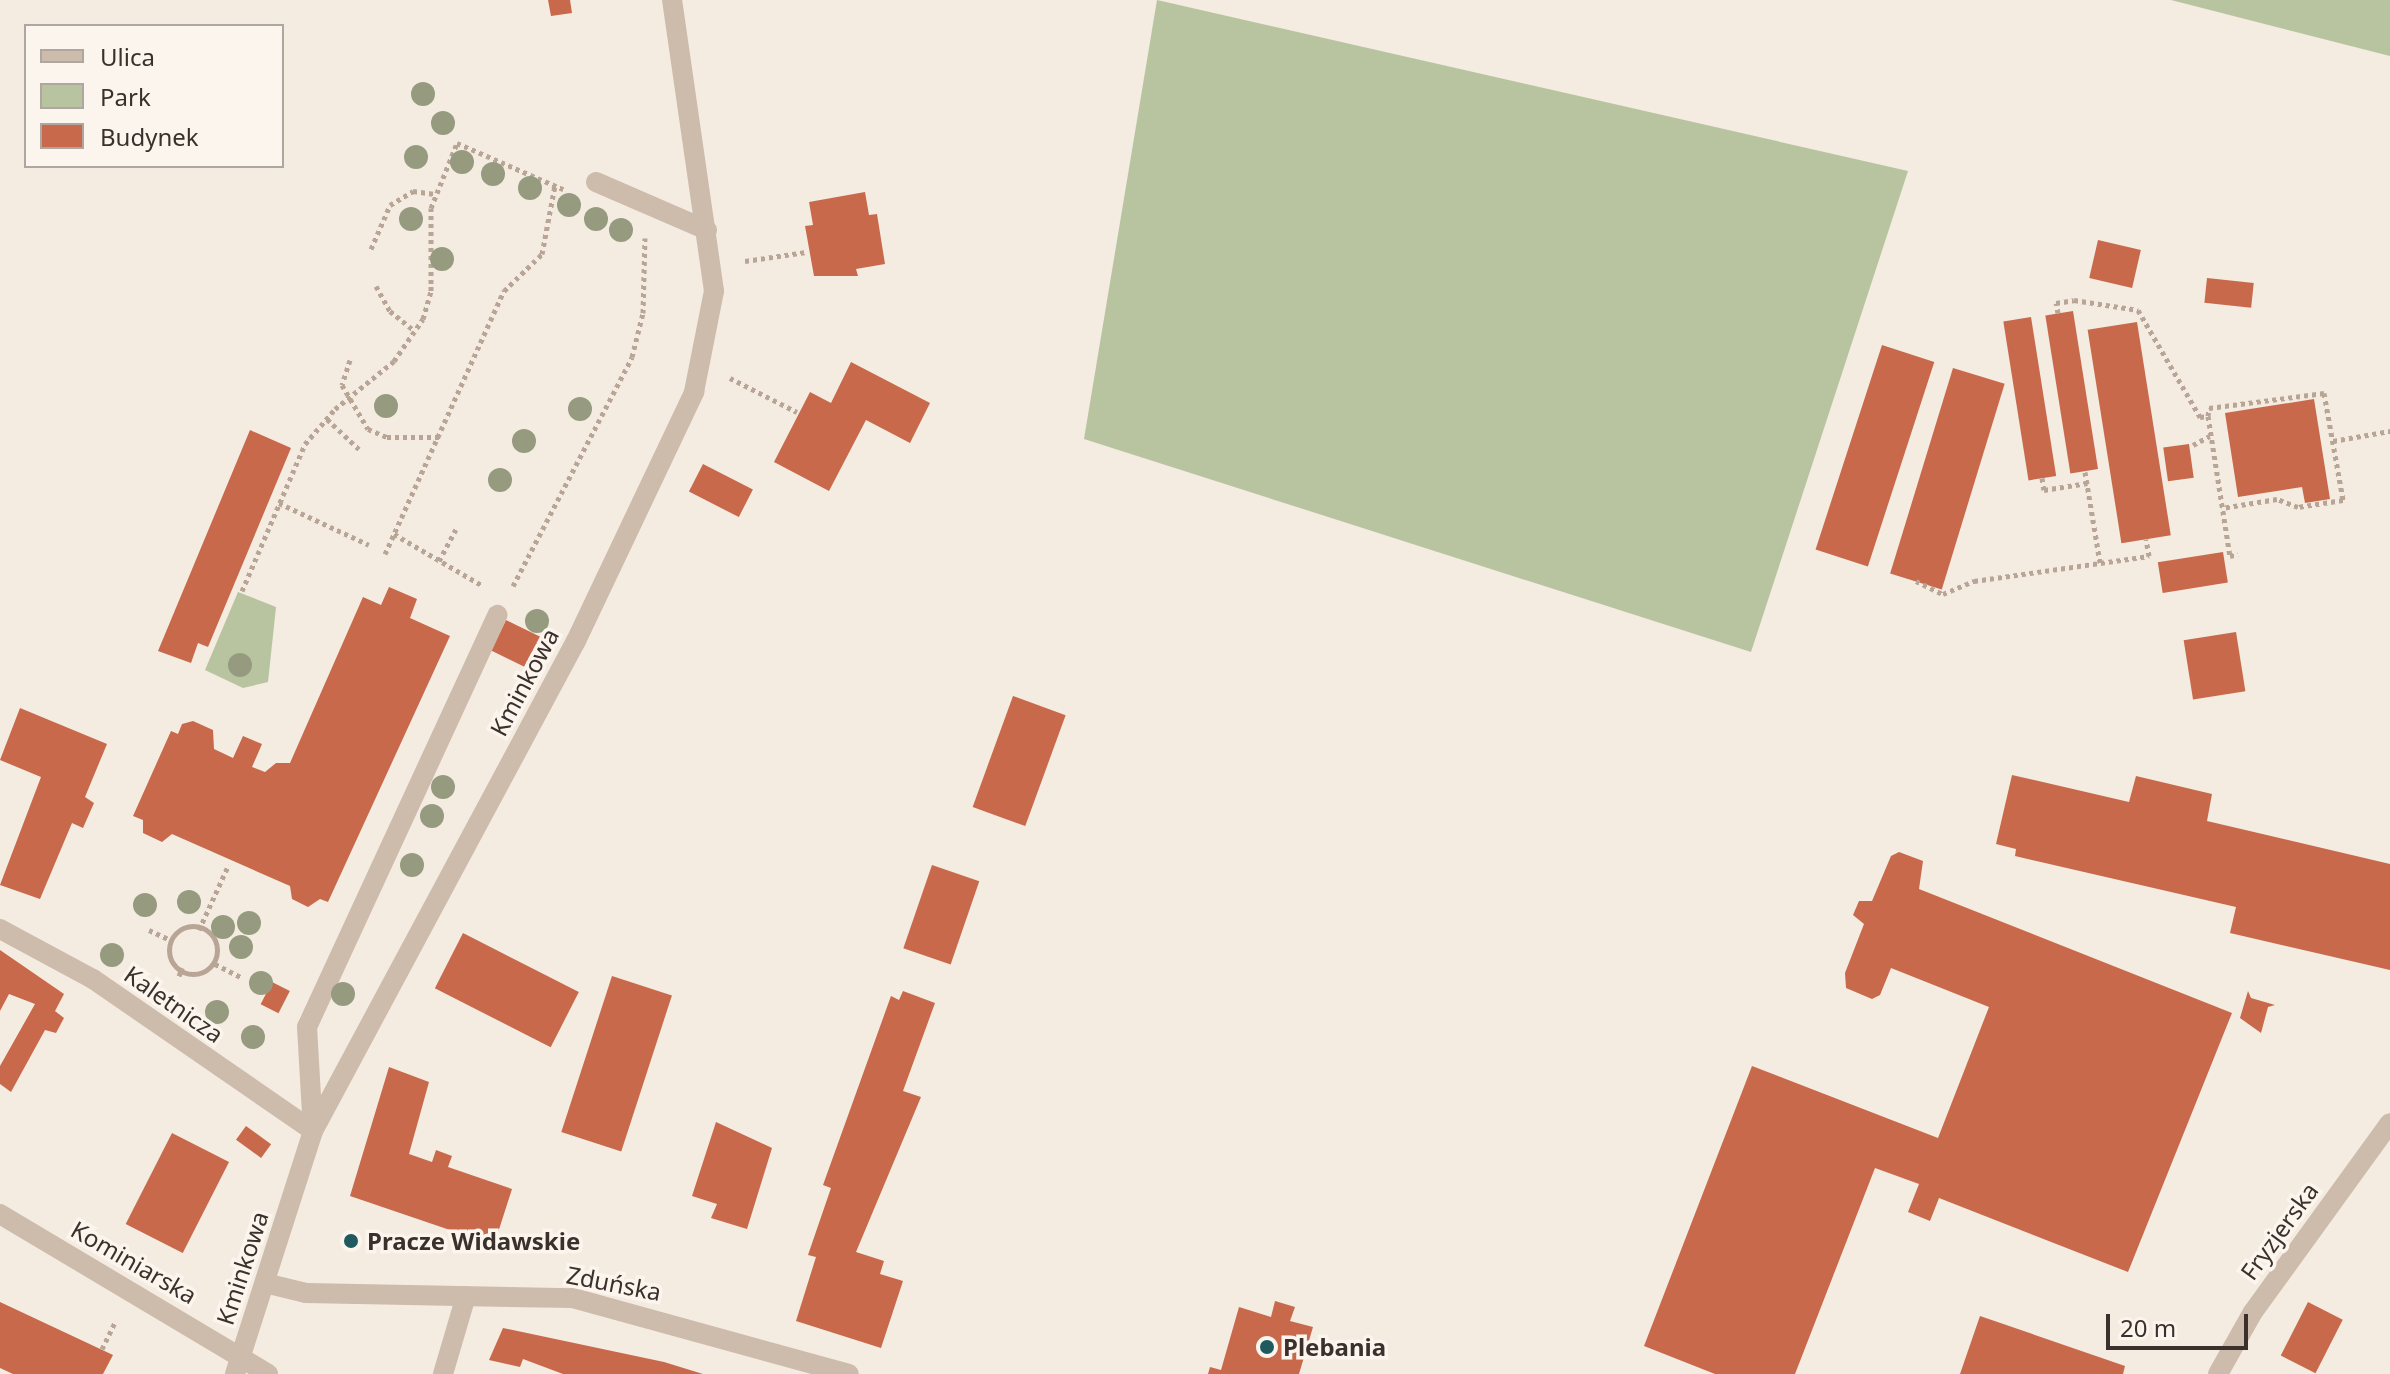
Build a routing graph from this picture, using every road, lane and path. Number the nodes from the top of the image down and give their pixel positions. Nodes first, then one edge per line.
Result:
1 (672, 0) edge
2 (596, 182) dead end
3 (555, 185) junction
4 (568, 191) dead end
5 (435, 194) junction
6 (644, 224) dead end
7 (707, 230) junction
8 (371, 249) dead end
9 (806, 252) dead end
10 (712, 266) junction
11 (376, 286) dead end
12 (2058, 313) dead end
13 (415, 331) junction
14 (350, 360) dead end
15 (702, 363) junction
16 (349, 398) junction
17 (797, 412) dead end
18 (2208, 416) junction
19 (327, 419) junction
20 (2390, 431) edge
21 (2210, 436) junction
22 (439, 437) junction
23 (2333, 441) junction
24 (2193, 445) dead end
25 (361, 451) dead end
26 (2085, 472) dead end
27 (2042, 478) dead end
28 (2087, 483) junction
29 (279, 503) junction
30 (2222, 508) junction
31 (456, 529) dead end
32 (394, 534) junction
33 (2146, 539) dead end
34 (369, 545) dead end
35 (385, 554) dead end
36 (2238, 554) dead end
37 (439, 561) junction
38 (2100, 563) junction
39 (1916, 581) dead end
40 (242, 591) dead end
41 (493, 592) dead end
42 (502, 607) joint
43 (229, 864) dead end
44 (0, 929) edge
45 (149, 930) dead end
46 (199, 930) junction
47 (168, 939) junction
48 (215, 964) junction
49 (182, 968) junction
50 (179, 976) dead end
51 (243, 978) dead end
52 (2390, 1123) edge
53 (313, 1131) junction
54 (0, 1214) edge
55 (265, 1283) junction
56 (466, 1296) junction
57 (120, 1312) dead end
58 (102, 1349) dead end
59 (238, 1365) edge
60 (268, 1374) edge
61 (443, 1374) edge
62 (849, 1374) edge
63 (2218, 1374) edge

1 - 7 street, Kminkowa
2 - 7 street
3 - 4 path
3 - 5 path
3 - 22 path
5 - 8 path
5 - 13 path
6 - 42 path
7 - 10 street, Kminkowa
9 - 10 path
10 - 15 street, Kminkowa
11 - 13 path
12 - 18 path
13 - 16 path
14 - 16 path
15 - 17 path
15 - 53 street, Kminkowa
16 - 19 path
16 - 22 path
18 - 21 path
18 - 23 path
19 - 25 path
19 - 29 path
20 - 23 path
21 - 24 path
21 - 30 path
22 - 32 path
23 - 30 path
26 - 28 path
27 - 28 path
28 - 38 path
29 - 34 path
29 - 40 path
30 - 36 path
31 - 37 path
32 - 35 path
32 - 37 path
33 - 38 path
37 - 41 path
38 - 39 path
42 - 53 street
43 - 46 path
44 - 53 street, Kaletnicza
45 - 47 path
46 - 47 path
46 - 48 path
47 - 49 path
48 - 49 path
48 - 51 path
49 - 50 path
52 - 63 street, Fryzjerska
53 - 55 street, Kminkowa
54 - 59 street, Kominiarska
55 - 56 street, Zduńska
55 - 59 street, Kminkowa
56 - 61 street
56 - 62 street, Zduńska
57 - 58 path
59 - 60 street, Kominiarska

